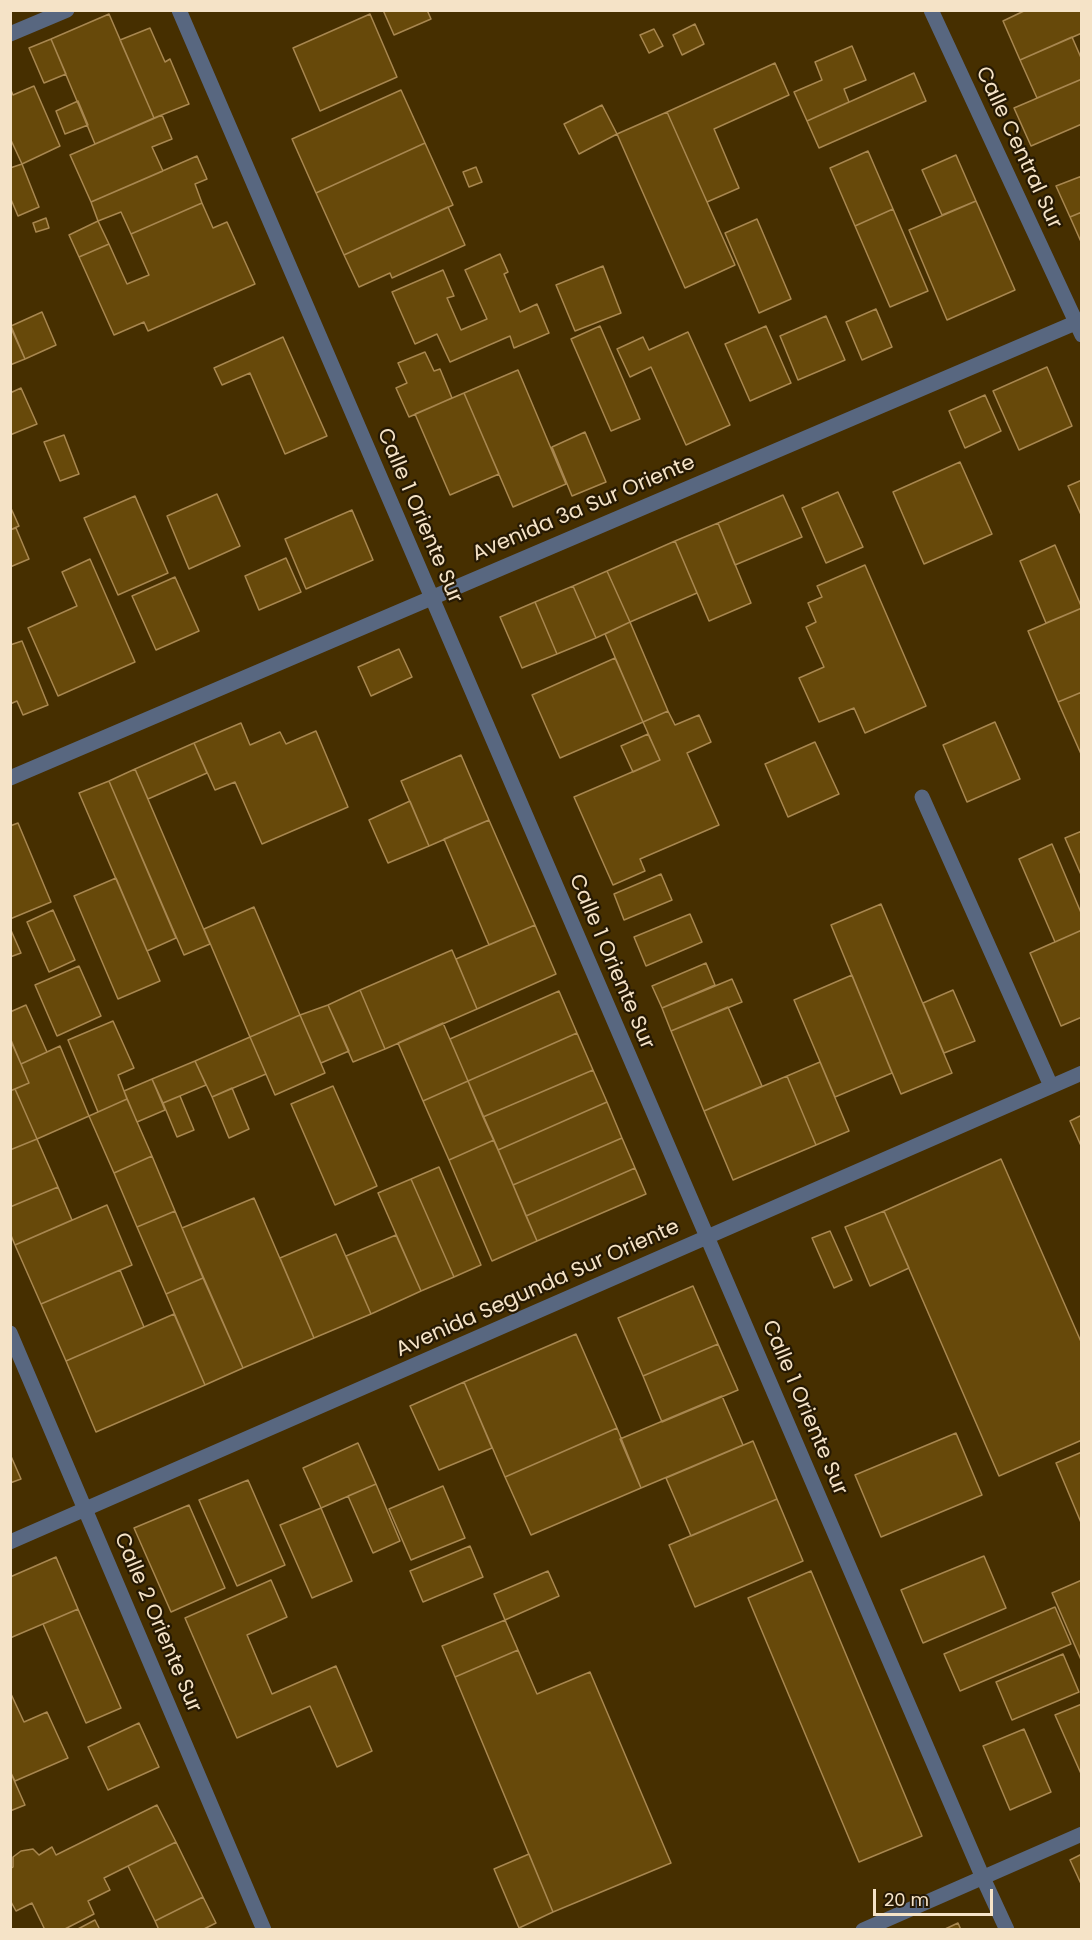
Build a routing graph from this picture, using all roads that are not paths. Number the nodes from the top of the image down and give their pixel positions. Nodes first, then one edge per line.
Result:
1 (67, 10) edge
2 (179, 10) edge
3 (932, 10) edge
4 (10, 34) edge
5 (1080, 326) edge
6 (431, 598) junction
7 (10, 778) edge
8 (922, 797) dead end
9 (1082, 1073) edge
10 (1051, 1086) junction
11 (707, 1238) junction
12 (10, 1333) edge
13 (85, 1509) junction
14 (10, 1542) edge
15 (1082, 1834) edge
16 (983, 1878) junction
17 (264, 1929) edge
18 (863, 1929) edge
19 (1007, 1929) edge

1 - 4 street
2 - 6 street, Calle 1 Oriente Sur
3 - 5 street, Calle Central Sur
5 - 6 street, Avenida 3a Sur Oriente
6 - 7 street, Avenida 3a Sur Oriente
6 - 11 street, Calle 1 Oriente Sur
8 - 10 street
9 - 10 street, Avenida Segunda Sur Oriente
10 - 11 street, Avenida Segunda Sur Oriente
11 - 13 street, Avenida Segunda Sur Oriente
11 - 16 street, Calle 1 Oriente Sur
12 - 13 street, Calle 2 Oriente Sur
13 - 14 street, Avenida Segunda Sur Oriente
13 - 17 street, Calle 2 Oriente Sur
15 - 16 street
16 - 18 street
16 - 19 street, Calle 1 Oriente Sur

